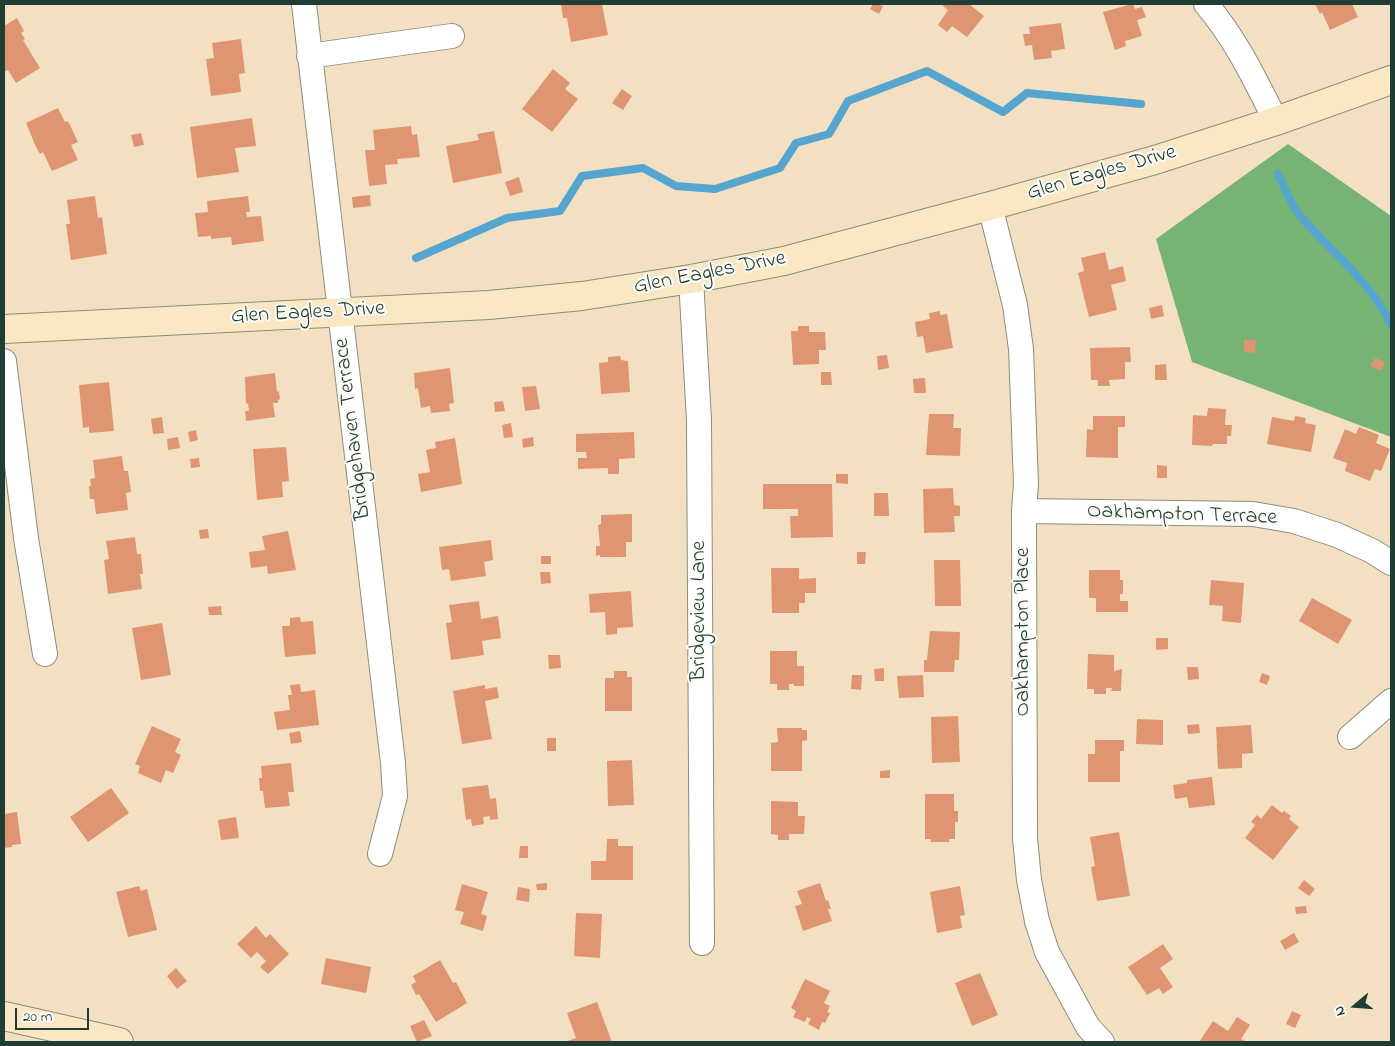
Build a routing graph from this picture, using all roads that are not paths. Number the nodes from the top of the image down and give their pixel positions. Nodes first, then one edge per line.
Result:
1 (304, 4) edge
2 (1206, 4) edge
3 (452, 36) dead end
4 (309, 56) junction
5 (1391, 80) edge
6 (1276, 121) junction
7 (990, 206) junction
8 (691, 280) junction
9 (340, 312) junction
10 (4, 329) edge
11 (4, 361) edge
12 (1024, 511) junction
13 (1391, 563) edge
14 (44, 654) dead end
15 (1391, 701) edge
16 (1350, 737) dead end
17 (380, 854) dead end
18 (702, 943) dead end
19 (4, 1016) edge
20 (119, 1042) edge
21 (1102, 1042) edge

1 - 4 street, Bridgehaven Terrace
2 - 6 street
3 - 4 street
4 - 9 street, Bridgehaven Terrace
5 - 6 street, Glen Eagles Drive
6 - 7 street, Glen Eagles Drive
7 - 8 street, Glen Eagles Drive
7 - 12 street, Oakhampton Place
8 - 9 street, Glen Eagles Drive
8 - 18 street, Bridgeview Lane
9 - 10 street, Glen Eagles Drive
9 - 17 street, Bridgehaven Terrace
11 - 14 street
12 - 13 street, Oakhampton Terrace
12 - 21 street, Oakhampton Place
15 - 16 street
19 - 20 street

